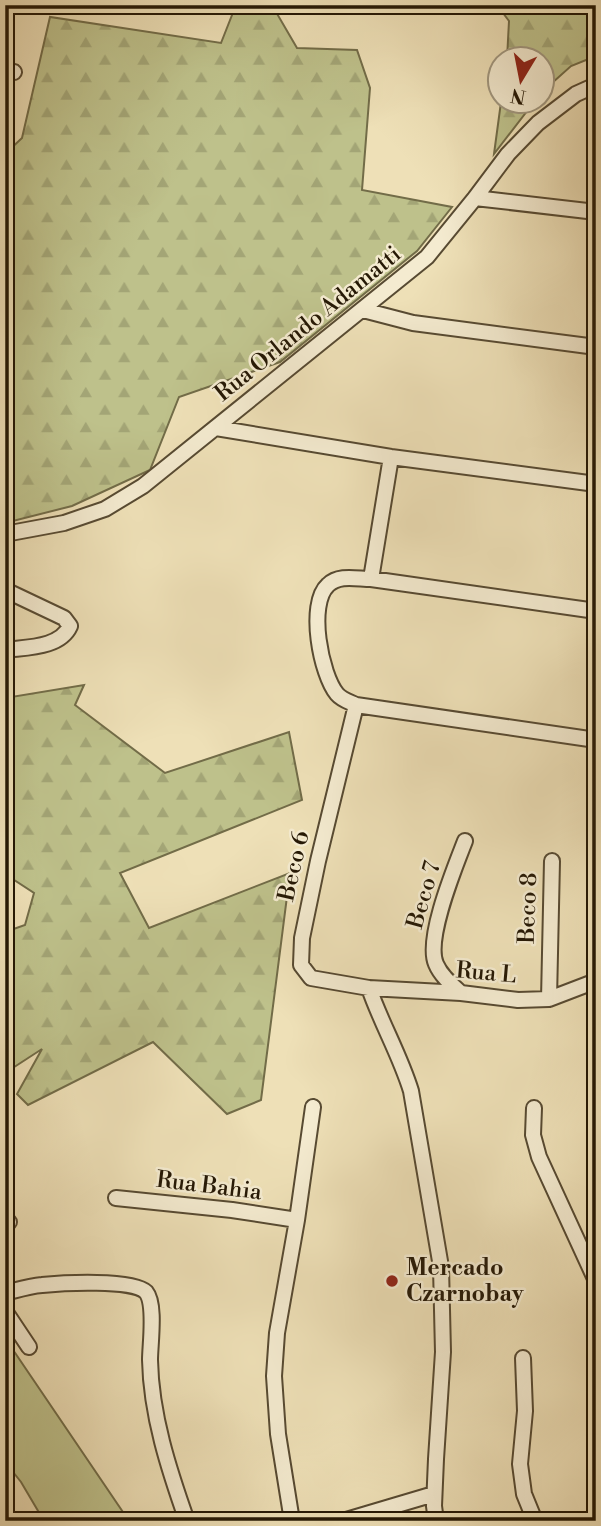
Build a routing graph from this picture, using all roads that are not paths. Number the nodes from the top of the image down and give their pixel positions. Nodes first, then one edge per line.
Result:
1 (596, 85) edge
2 (475, 198) junction
3 (596, 212) edge
4 (363, 310) junction
5 (596, 346) edge
6 (216, 428) junction
7 (391, 457) junction
8 (596, 484) edge
9 (5, 534) edge
10 (371, 579) junction
11 (5, 590) edge
12 (596, 611) edge
13 (5, 650) edge
14 (356, 705) junction
15 (596, 740) edge
16 (465, 841) dead end
17 (552, 861) dead end
18 (596, 981) edge
19 (369, 988) junction
20 (461, 993) junction
21 (549, 999) junction
22 (313, 1107) dead end
23 (534, 1108) dead end
24 (116, 1198) dead end
25 (297, 1220) junction
26 (596, 1280) edge
27 (5, 1293) edge
28 (5, 1311) edge
29 (29, 1347) dead end
30 (523, 1358) dead end
31 (434, 1494) junction
32 (187, 1521) edge
33 (292, 1521) edge
34 (343, 1521) edge
35 (436, 1521) edge
36 (536, 1521) edge

1 - 2 street, Rua Orlando Adamatti
2 - 3 street
2 - 4 street, Rua Orlando Adamatti
4 - 5 street
4 - 6 street, Rua Orlando Adamatti
6 - 7 street
6 - 9 street, Rua Orlando Adamatti
7 - 8 street
7 - 10 street
10 - 12 street
10 - 14 street
11 - 13 street
14 - 15 street
14 - 19 street, Beco 6
16 - 20 street, Beco 7
17 - 21 street, Beco 8
18 - 21 street, Rua L
19 - 20 street, Rua L
19 - 31 street
20 - 21 street, Rua L
22 - 25 street
23 - 26 street
24 - 25 street, Rua Bahia
25 - 33 street
27 - 32 street
28 - 29 street
30 - 36 street
31 - 34 street
31 - 35 street

